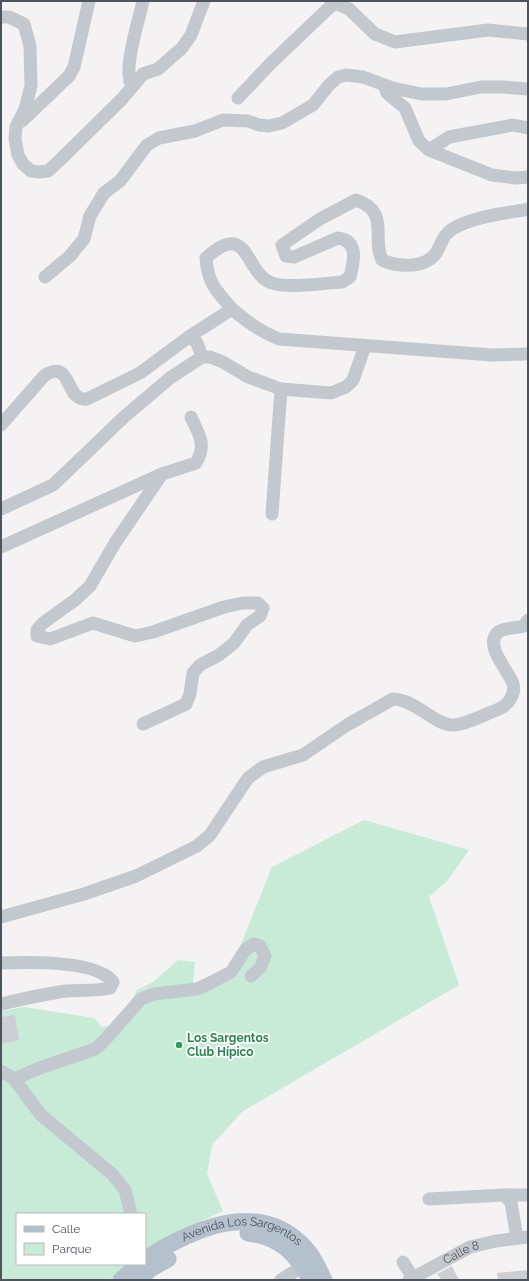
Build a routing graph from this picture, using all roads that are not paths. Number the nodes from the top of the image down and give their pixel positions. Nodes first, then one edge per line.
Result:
1 (89, 1) edge
2 (143, 1) edge
3 (204, 1) edge
4 (333, 2) edge
5 (1, 17) edge
6 (528, 34) edge
7 (384, 85) junction
8 (132, 86) junction
9 (528, 89) edge
10 (238, 98) dead end
11 (16, 126) junction
12 (528, 128) edge
13 (429, 150) junction
14 (528, 177) edge
15 (528, 209) edge
16 (45, 277) dead end
17 (232, 309) junction
18 (190, 336) junction
19 (364, 346) junction
20 (527, 354) dead end
21 (202, 357) junction
22 (281, 389) junction
23 (191, 417) dead end
24 (1, 425) edge
25 (162, 474) junction
26 (1, 509) edge
27 (272, 514) dead end
28 (1, 547) edge
29 (528, 620) edge
30 (143, 724) dead end
31 (1, 917) edge
32 (1, 963) edge
33 (251, 976) dead end
34 (1, 1004) edge
35 (1, 1071) edge
36 (14, 1079) junction
37 (504, 1195) junction
38 (528, 1195) edge
39 (429, 1200) dead end
40 (131, 1213) edge
41 (522, 1238) edge
42 (403, 1262) dead end
43 (144, 1267) edge
44 (309, 1269) edge
45 (411, 1279) edge
46 (121, 1280) edge
47 (282, 1280) edge
48 (324, 1280) edge

1 - 11 street
2 - 8 street
3 - 8 street
4 - 6 street
4 - 10 street
5 - 11 street
7 - 9 street
7 - 13 street
7 - 16 street
8 - 11 street
12 - 13 street
13 - 14 street
15 - 17 street
17 - 18 street
17 - 19 street
18 - 21 street
18 - 24 street
19 - 20 street
19 - 22 street
21 - 22 street
21 - 26 street
22 - 27 street
23 - 25 street
25 - 28 street
25 - 30 street
29 - 31 street
32 - 34 street
33 - 36 street
35 - 36 street
36 - 40 street
37 - 38 street
37 - 39 street
37 - 41 street
41 - 45 street, Calle 8
42 - 45 street
43 - 44 main road, Avenida Los Sargentos
43 - 46 main road, Avenida Los Sargentos
44 - 47 street
44 - 48 main road, Avenida Los Sargentos

